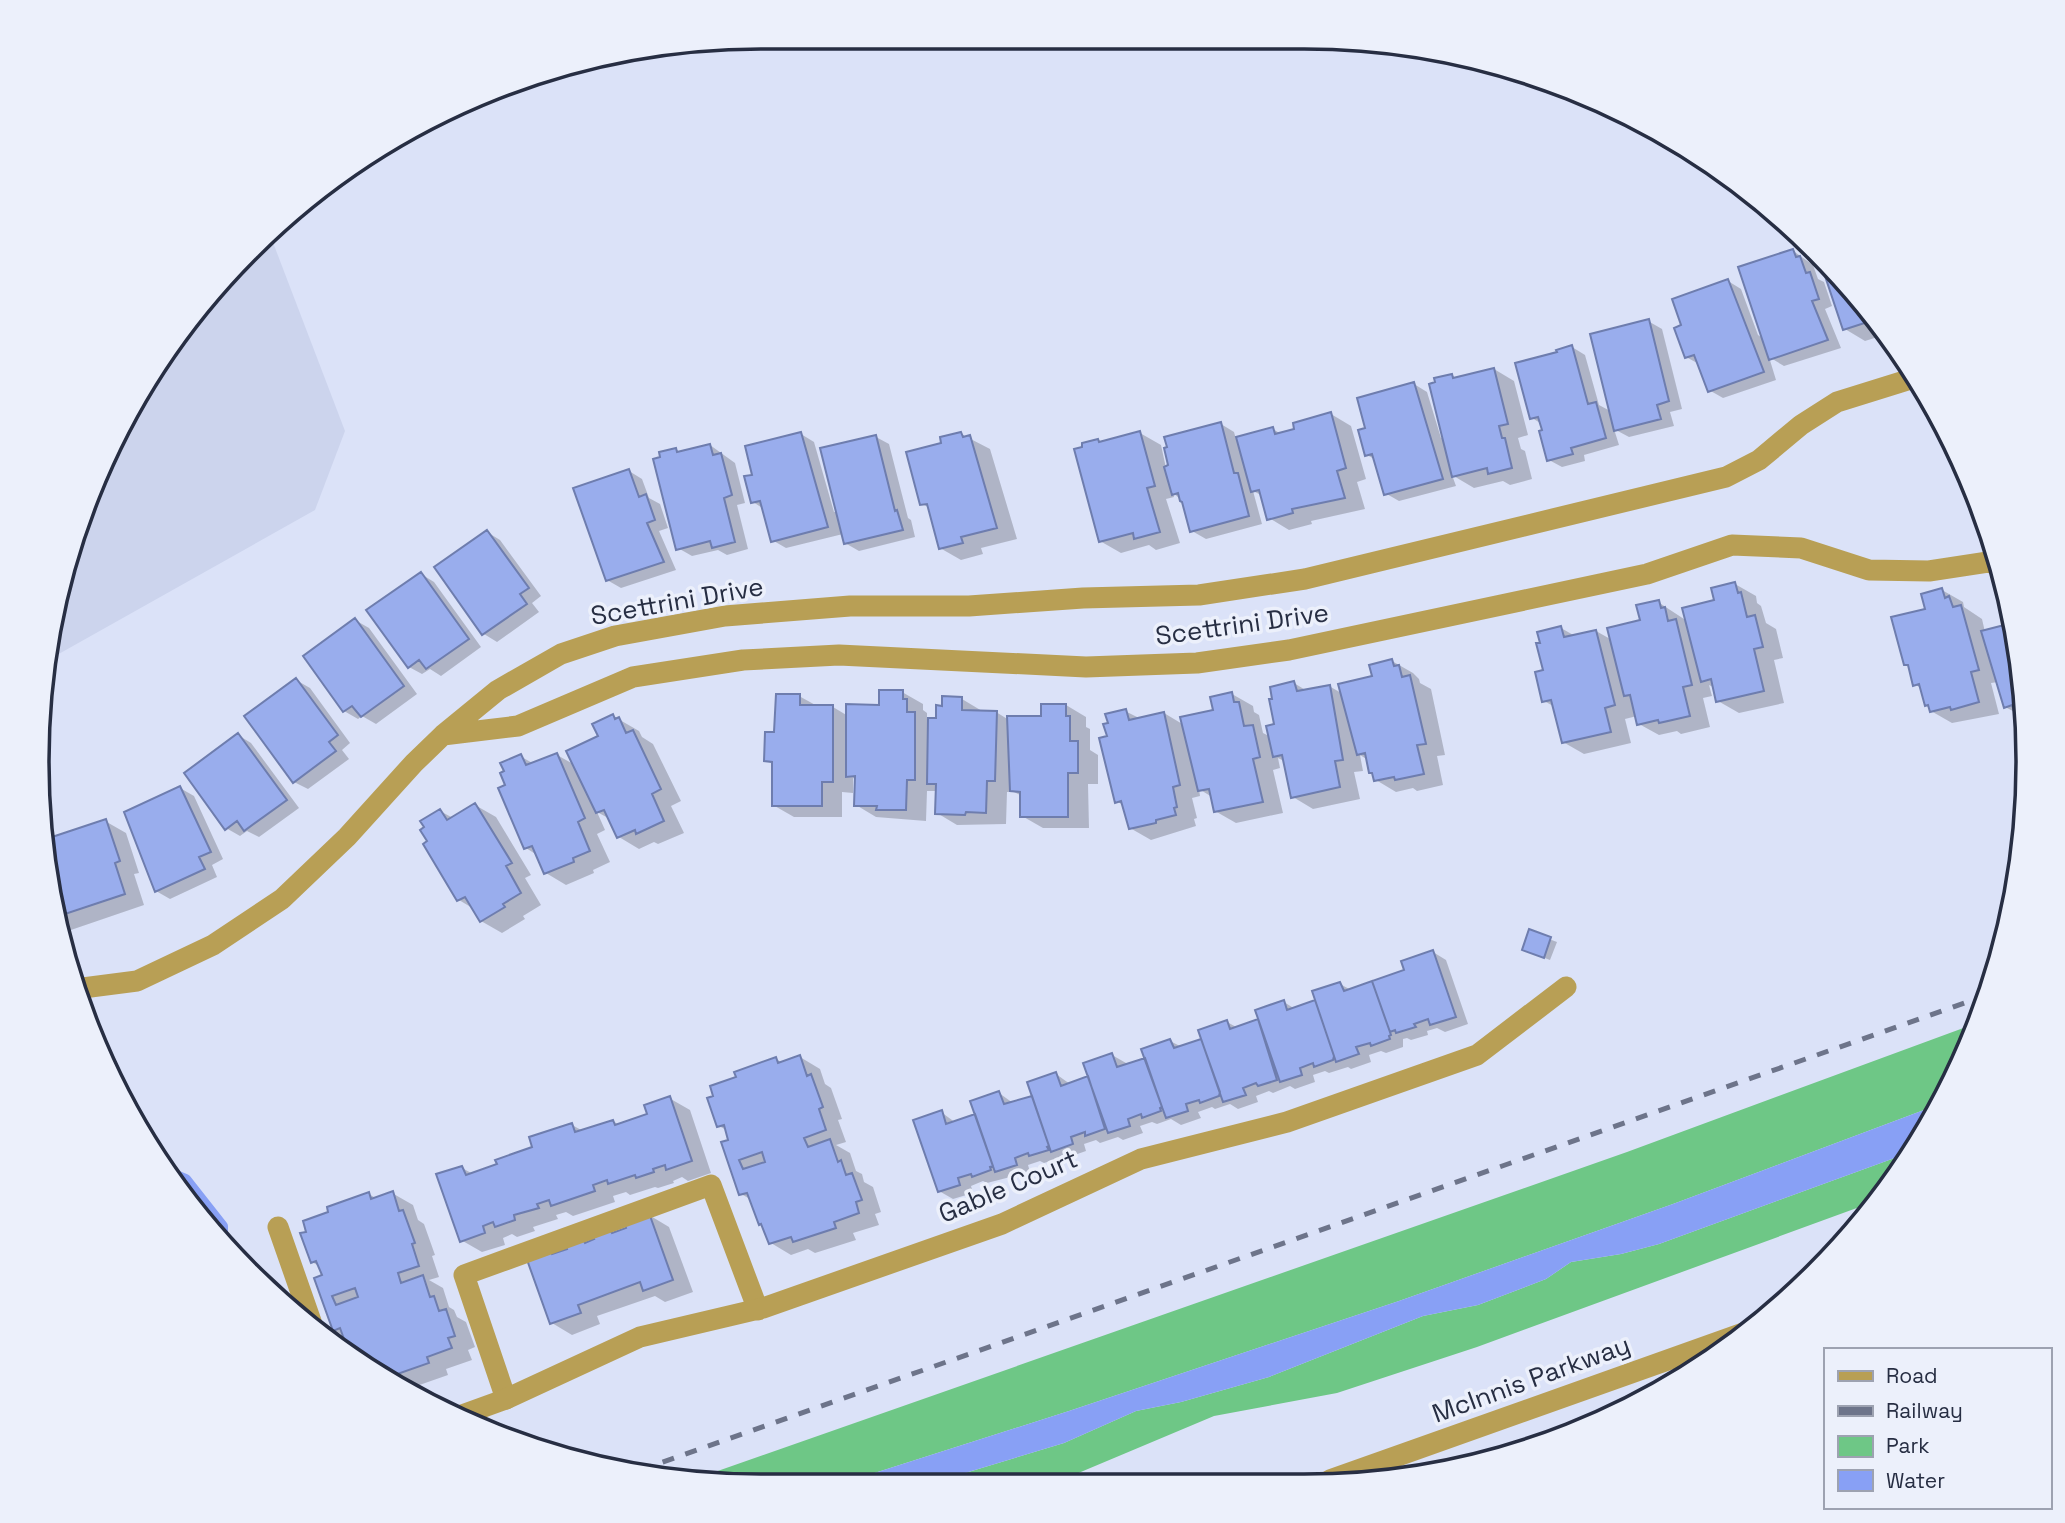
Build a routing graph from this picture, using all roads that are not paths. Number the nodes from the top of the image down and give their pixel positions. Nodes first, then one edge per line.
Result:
1 (1905, 381) edge
2 (1987, 562) edge
3 (443, 735) junction
4 (1566, 986) dead end
5 (86, 988) edge
6 (278, 1227) dead end
7 (307, 1309) edge
8 (758, 1310) junction
9 (1714, 1344) edge
10 (506, 1399) junction
11 (470, 1412) edge
12 (1353, 1472) edge

1 - 3 street, Scettrini Drive
2 - 3 street, Scettrini Drive
3 - 5 street, Scettrini Drive
4 - 8 street, Gable Court
6 - 7 street
8 - 10 street, Gable Court
8 - 10 street
9 - 12 street, McInnis Parkway
10 - 11 street, Gable Court

